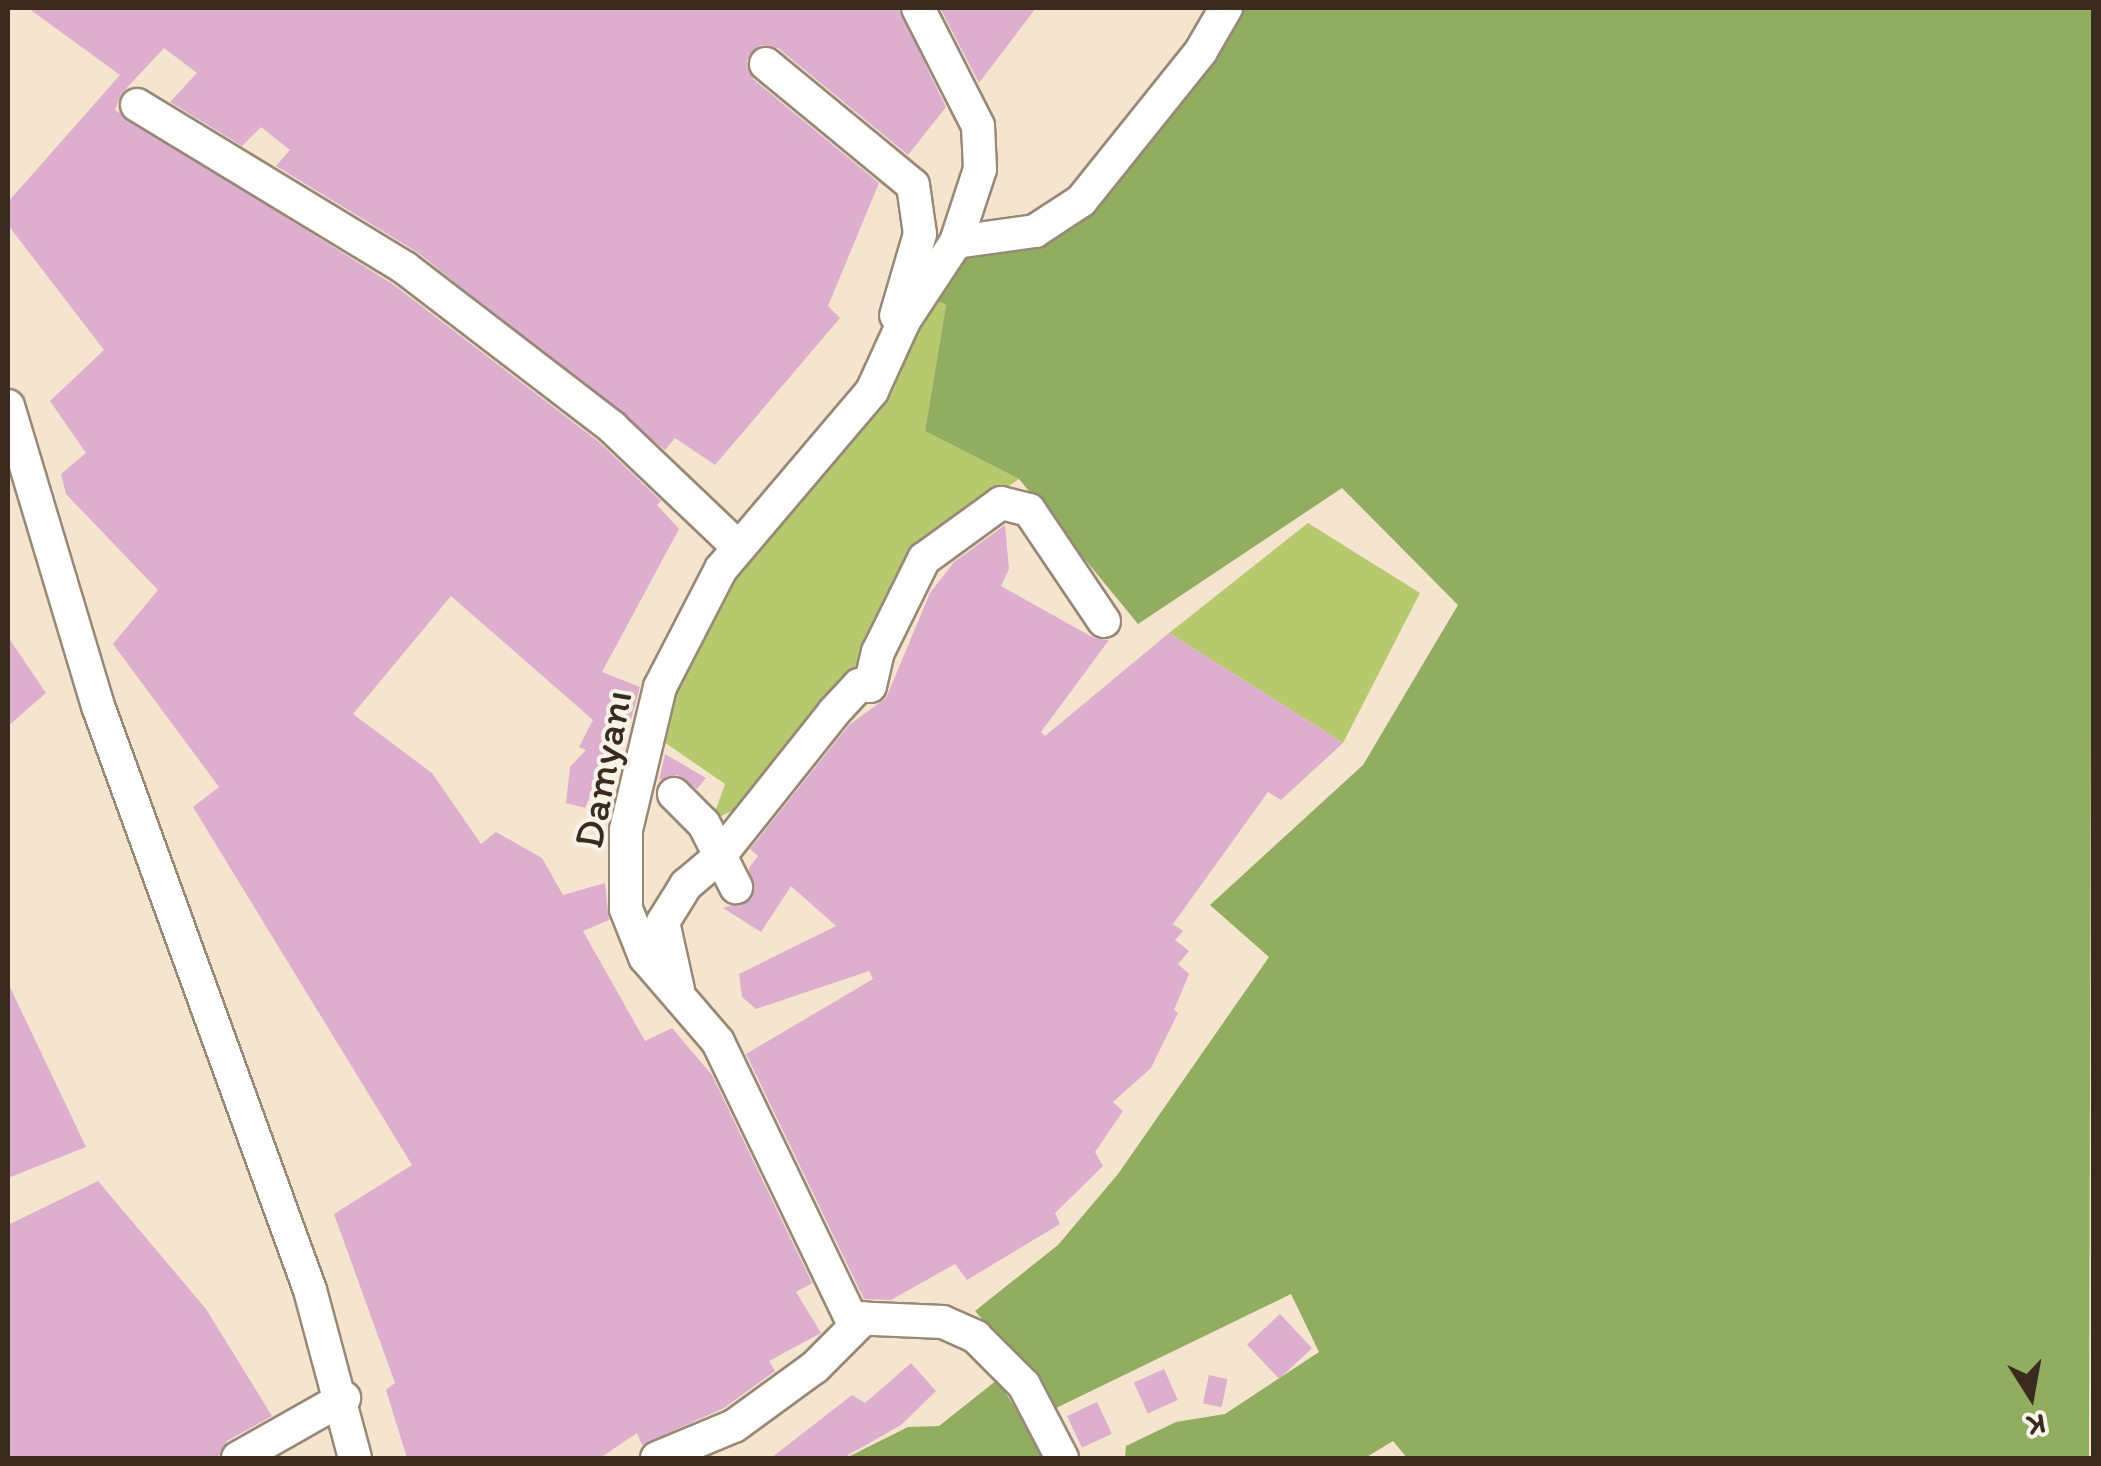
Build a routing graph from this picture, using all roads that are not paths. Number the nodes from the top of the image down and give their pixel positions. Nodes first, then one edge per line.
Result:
1 (918, 8) edge
2 (1226, 8) edge
3 (766, 64) dead end
4 (137, 105) dead end
5 (956, 242) junction
6 (904, 322) junction
7 (8, 406) edge
8 (738, 548) junction
9 (1104, 621) dead end
10 (674, 794) dead end
11 (718, 858) junction
12 (736, 888) dead end
13 (682, 1004) junction
14 (864, 1318) junction
15 (344, 1398) junction
16 (238, 1458) edge
17 (355, 1458) edge
18 (657, 1458) edge
19 (1062, 1458) edge

1 - 5 street, Damyanı
2 - 5 street
3 - 6 street
4 - 8 street
5 - 6 street, Damyanı
6 - 8 street, Damyanı
7 - 15 street
8 - 13 street, Damyanı
9 - 11 street
10 - 11 street
11 - 12 street
11 - 13 street
13 - 14 street, Damyanı
14 - 18 street
14 - 19 street
15 - 16 street
15 - 17 street

